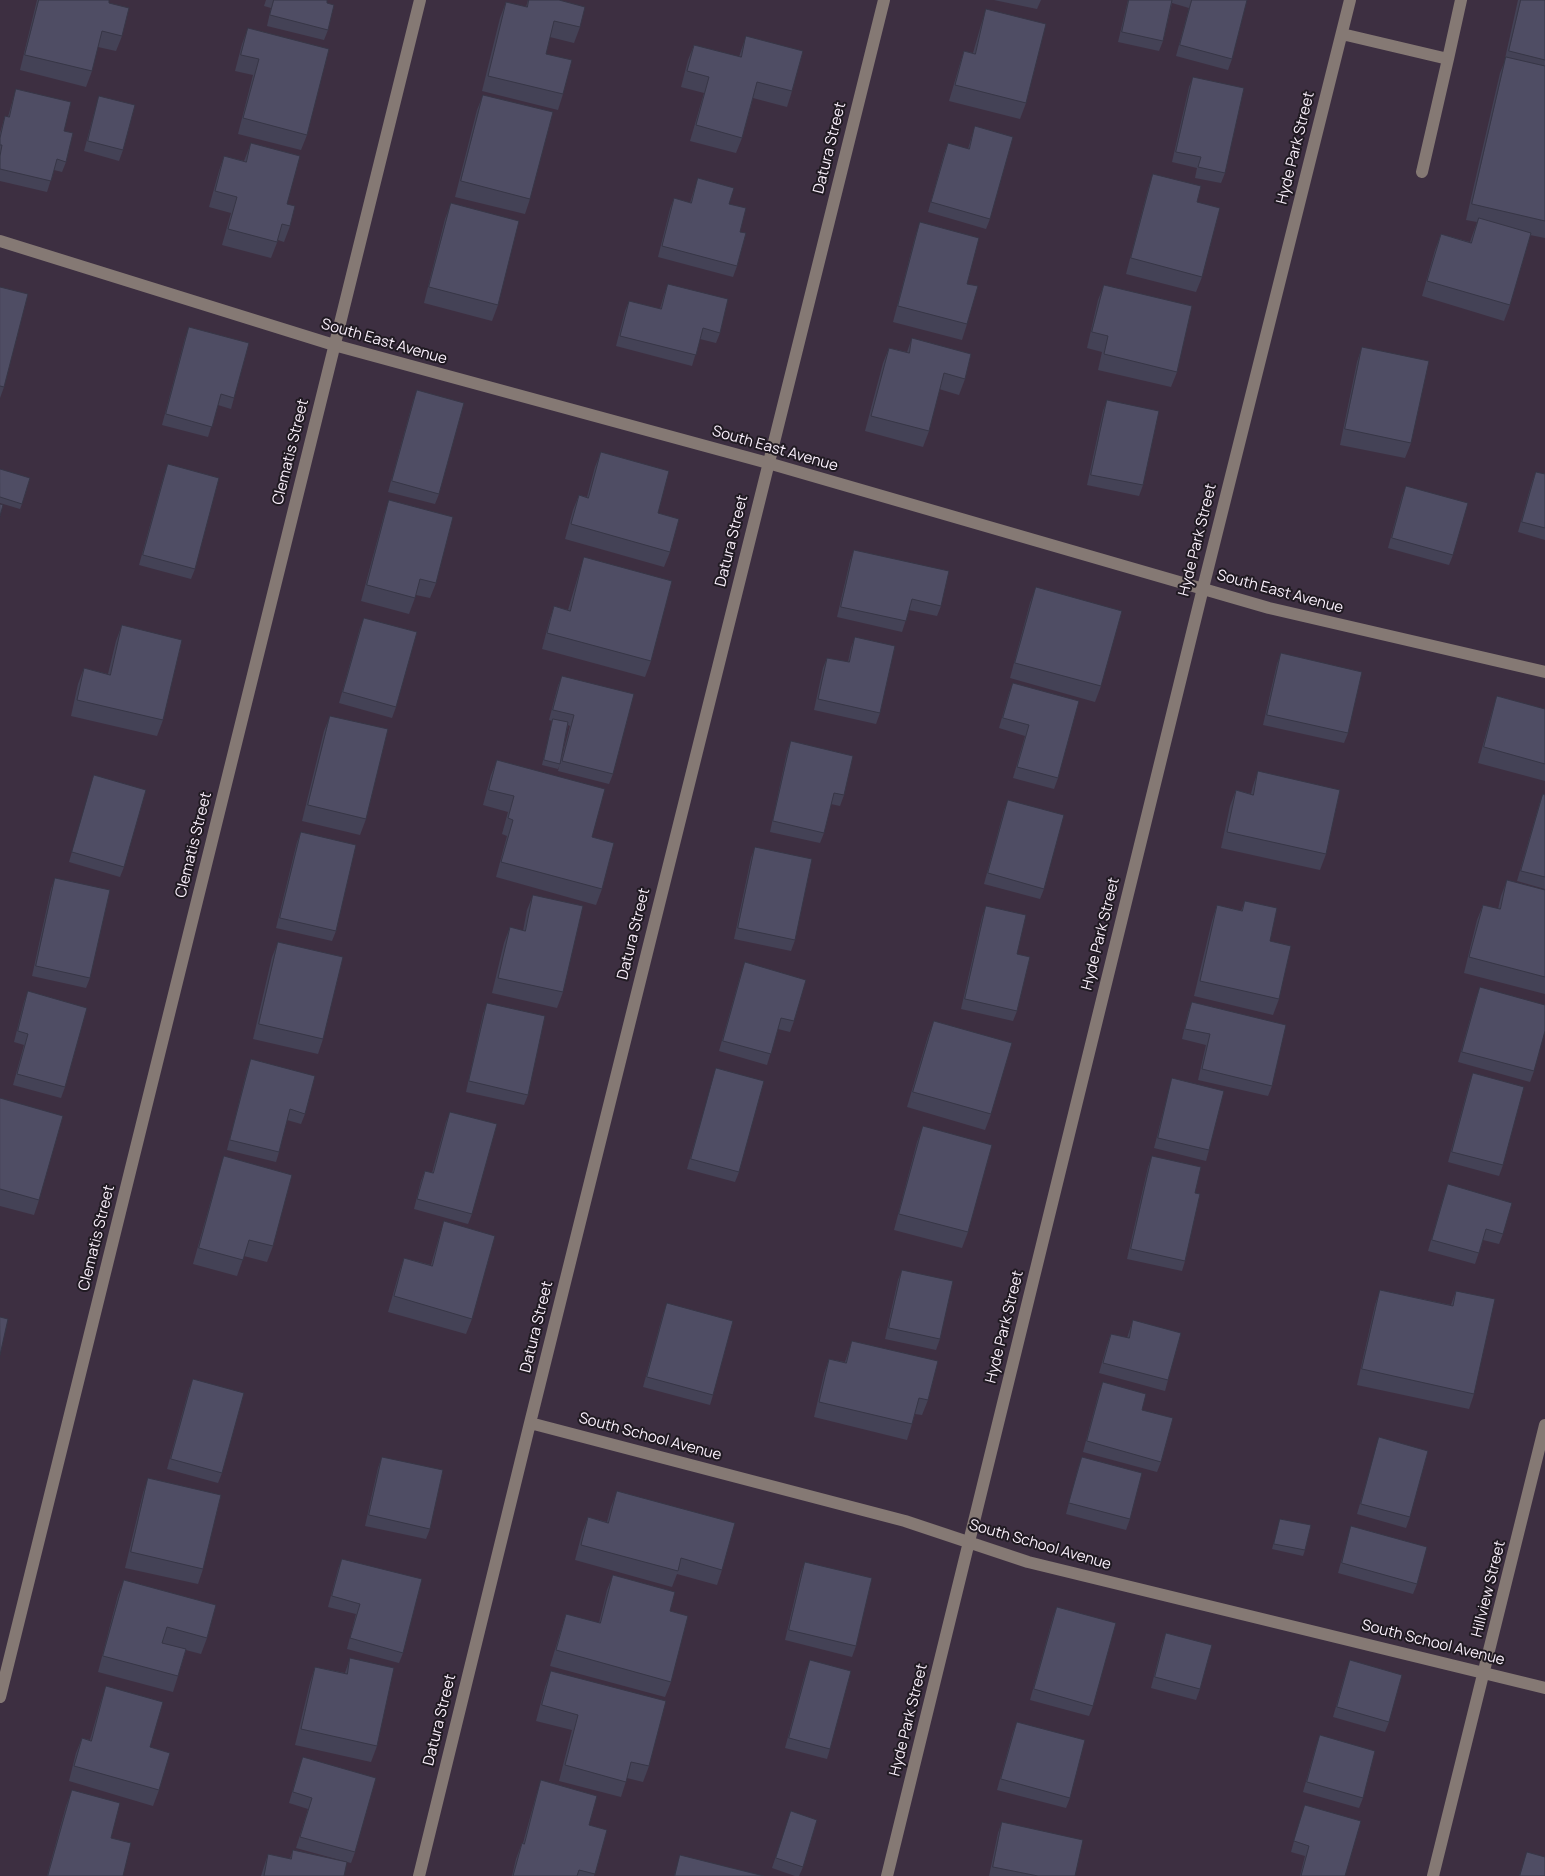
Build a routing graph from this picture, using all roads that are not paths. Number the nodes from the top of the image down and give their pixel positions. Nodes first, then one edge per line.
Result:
1 (420, 0) edge
2 (884, 0) edge
3 (1350, 0) edge
4 (1461, 0) edge
5 (1342, 34) junction
6 (1448, 59) junction
7 (1422, 172) dead end
8 (0, 241) edge
9 (334, 345) junction
10 (768, 463) junction
11 (1203, 588) junction
12 (1545, 672) edge
13 (530, 1423) junction
14 (1545, 1425) edge
15 (969, 1542) junction
16 (1485, 1673) junction
17 (1545, 1688) edge
18 (0, 1697) edge
19 (419, 1876) edge
20 (887, 1876) edge
21 (1433, 1876) edge

1 - 9 street, Clematis Street
2 - 10 street, Datura Street
3 - 5 street, Hyde Park Street
4 - 6 street
5 - 6 street
5 - 11 street, Hyde Park Street
6 - 7 street
8 - 9 street, South East Avenue
9 - 10 street, South East Avenue
9 - 18 street, Clematis Street
10 - 11 street, South East Avenue
10 - 13 street, Datura Street
11 - 12 street, South East Avenue
11 - 15 street, Hyde Park Street
13 - 15 street, South School Avenue
13 - 19 street, Datura Street
14 - 16 street, Hillview Street
15 - 16 street, South School Avenue
15 - 20 street, Hyde Park Street
16 - 17 street, South School Avenue
16 - 21 street, Hillview Street

